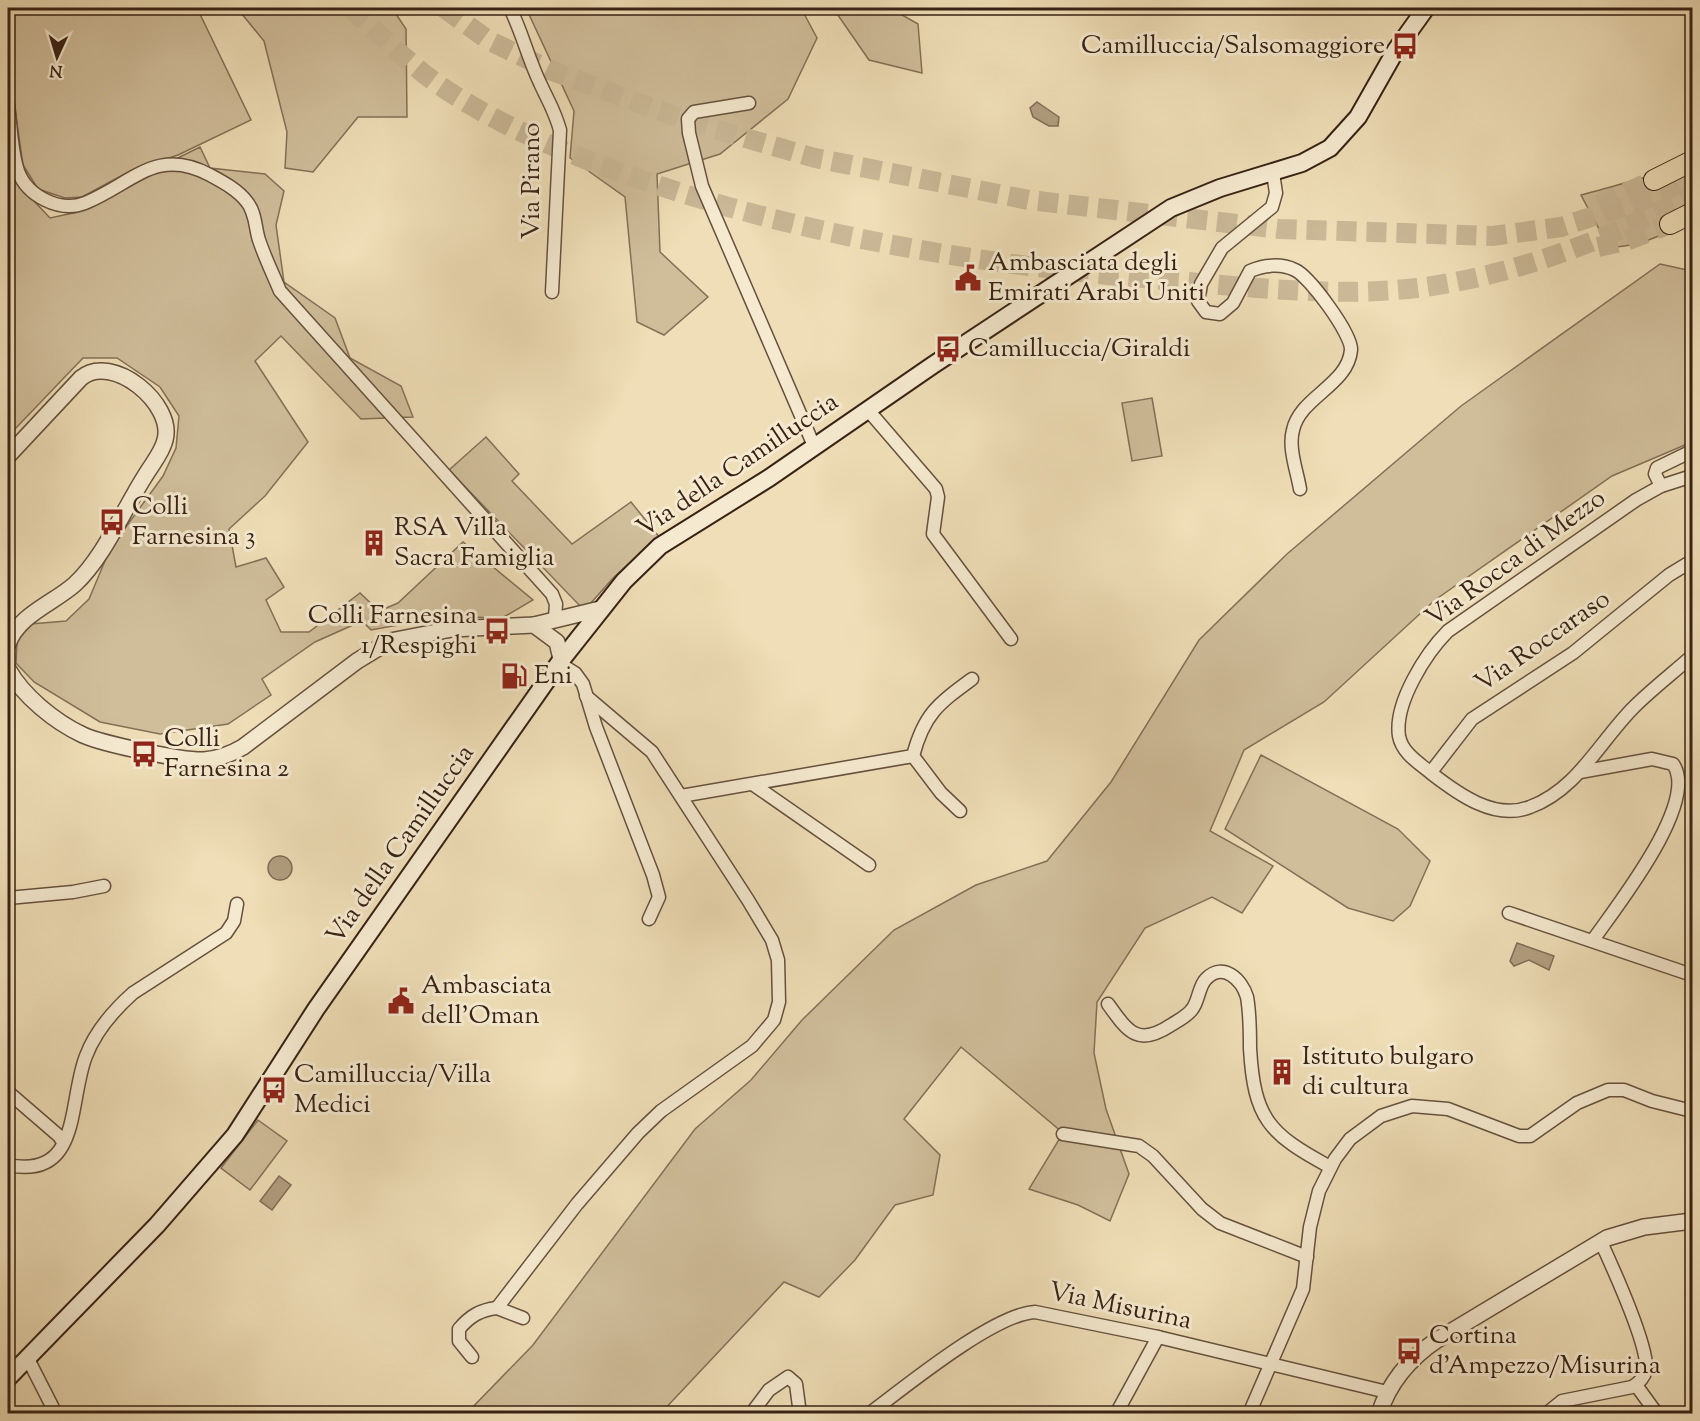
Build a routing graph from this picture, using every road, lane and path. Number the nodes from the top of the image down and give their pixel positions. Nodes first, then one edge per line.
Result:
1 (510, 8) edge
2 (1426, 8) edge
3 (749, 103) dead end
4 (8, 104) edge
5 (1692, 161) edge
6 (1273, 173) junction
7 (1654, 180) tunnel mouth
8 (1692, 213) edge
9 (1670, 224) tunnel mouth
10 (552, 292) dead end
11 (868, 410) junction
12 (814, 447) junction
13 (1692, 451) edge
14 (8, 456) edge
15 (1692, 476) edge
16 (1661, 486) junction
17 (1300, 489) dead end
18 (1692, 561) edge
19 (600, 609) junction
20 (555, 618) junction
21 (534, 626) junction
22 (1011, 639) dead end
23 (8, 644) edge
24 (1692, 656) edge
25 (560, 661) junction
26 (8, 669) edge
27 (972, 679) dead end
28 (586, 696) junction
29 (913, 756) junction
30 (1580, 771) junction
31 (1431, 772) junction
32 (754, 785) junction
33 (681, 796) junction
34 (960, 811) dead end
35 (869, 865) dead end
36 (104, 886) dead end
37 (8, 896) edge
38 (237, 904) dead end
39 (1509, 913) dead end
40 (649, 919) dead end
41 (1593, 940) junction
42 (1692, 975) edge
43 (1108, 1004) dead end
44 (8, 1092) edge
45 (1692, 1111) edge
46 (1063, 1134) dead end
47 (63, 1142) junction
48 (8, 1165) edge
49 (1330, 1167) junction
50 (1692, 1221) edge
51 (1601, 1242) junction
52 (1307, 1257) junction
53 (497, 1308) junction
54 (523, 1318) dead end
55 (1158, 1337) junction
56 (27, 1357) junction
57 (471, 1357) dead end
58 (1270, 1364) junction
59 (8, 1378) edge
60 (1636, 1385) junction
61 (1387, 1392) junction
62 (56, 1413) edge
63 (752, 1413) edge
64 (800, 1413) edge
65 (869, 1413) edge
66 (1116, 1413) edge
67 (1249, 1413) edge
68 (1379, 1413) edge
69 (1546, 1413) edge
70 (1657, 1413) edge

1 - 10 street, Via Pirano
2 - 6 main road, Via della Camilluccia
3 - 12 street
4 - 20 street
5 - 7 highway
6 - 11 main road, Via della Camilluccia
6 - 17 street
8 - 9 highway
11 - 12 main road, Via della Camilluccia
11 - 22 street
12 - 19 main road, Via della Camilluccia
13 - 16 street
14 - 23 street
15 - 16 street, Via Rocca di Mezzo
16 - 31 street, Via Rocca di Mezzo
18 - 31 street, Via Roccaraso
19 - 20 street
19 - 25 main road, Via della Camilluccia
20 - 21 street
21 - 25 street
21 - 26 street
24 - 30 street, Via Rocca di Mezzo
25 - 28 street
25 - 56 main road, Via della Camilluccia
27 - 29 street
28 - 33 street
28 - 40 street
29 - 32 street
29 - 34 street
30 - 31 street, Via Rocca di Mezzo
30 - 41 street
32 - 33 street
32 - 35 street
33 - 53 street
36 - 37 street
38 - 47 street
39 - 41 street
41 - 42 street
43 - 49 street
44 - 47 street
45 - 49 street
46 - 52 street
47 - 48 street
49 - 52 street
50 - 51 street
51 - 60 street
51 - 61 street
52 - 58 street
53 - 54 street
53 - 57 street
55 - 58 street, Via Misurina
55 - 65 street, Via Misurina
55 - 66 street
56 - 59 main road, Via della Camilluccia
56 - 62 street
58 - 61 street, Via Misurina
58 - 67 street
60 - 69 street
60 - 70 street
61 - 68 street
63 - 64 street

